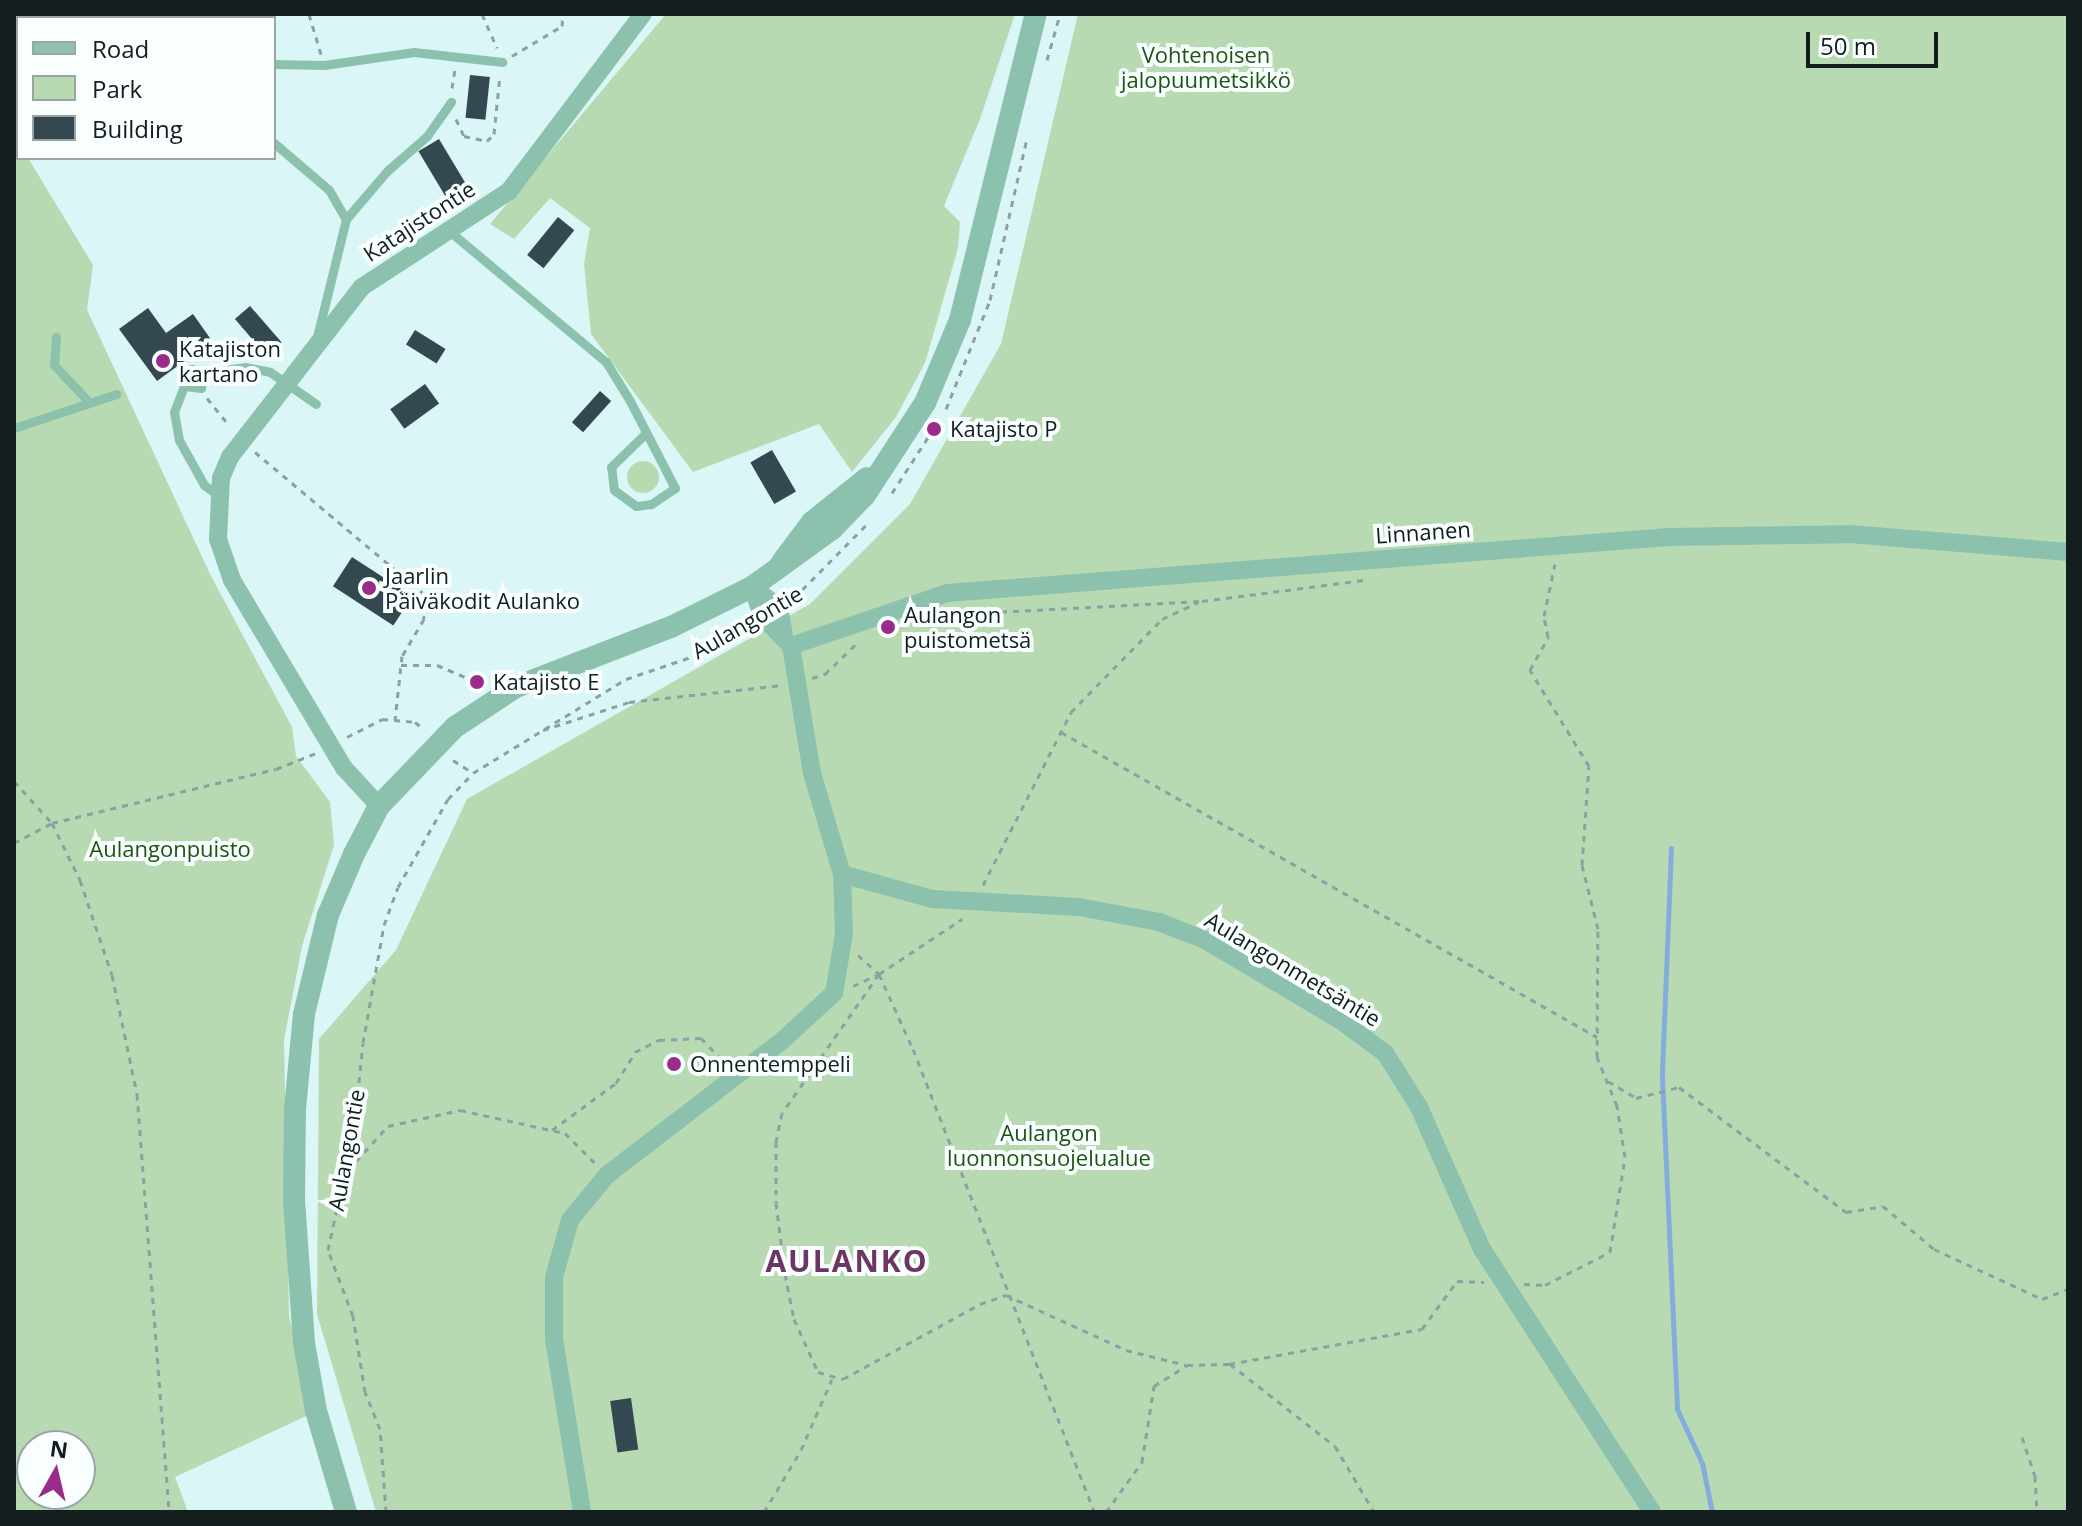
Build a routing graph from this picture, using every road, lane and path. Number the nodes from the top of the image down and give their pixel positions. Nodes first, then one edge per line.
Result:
1 (309, 14) edge
2 (482, 14) edge
3 (563, 14) edge
4 (643, 14) edge
5 (1036, 14) edge
6 (1060, 14) edge
7 (456, 56) junction
8 (502, 62) junction
9 (1046, 62) dead end
10 (276, 64) edge
11 (324, 65) junction
12 (451, 102) junction
13 (1028, 134) dead end
14 (276, 145) edge
15 (346, 219) junction
16 (448, 230) junction
17 (56, 337) dead end
18 (315, 345) junction
19 (202, 373) junction
20 (287, 382) junction
21 (184, 386) junction
22 (199, 389) junction
23 (116, 394) dead end
24 (87, 400) junction
25 (316, 404) dead end
26 (14, 428) edge
27 (646, 433) junction
28 (243, 441) junction
29 (219, 496) junction
30 (885, 502) dead end
31 (876, 513) dead end
32 (2068, 552) edge
33 (1569, 562) dead end
34 (1555, 564) junction
35 (1542, 566) dead end
36 (1369, 580) dead end
37 (752, 587) junction
38 (1202, 601) junction
39 (771, 612) junction
40 (937, 615) dead end
41 (866, 638) dead end
42 (787, 640) junction
43 (400, 666) junction
44 (477, 682) dead end
45 (797, 683) junction
46 (395, 720) junction
47 (427, 731) dead end
48 (535, 732) junction
49 (1061, 732) junction
50 (335, 746) junction
51 (444, 753) dead end
52 (473, 773) junction
53 (14, 781) edge
54 (379, 806) junction
55 (52, 823) junction
56 (14, 843) edge
57 (842, 874) junction
58 (975, 900) junction
59 (843, 941) junction
60 (879, 974) junction
61 (834, 993) junction
62 (1597, 1037) junction
63 (735, 1076) junction
64 (1606, 1079) junction
65 (552, 1130) junction
66 (346, 1173) junction
67 (607, 1175) junction
68 (1504, 1283) junction
69 (2068, 1289) edge
70 (1006, 1295) junction
71 (1229, 1364) junction
72 (1187, 1365) junction
73 (832, 1379) junction
74 (2022, 1437) dead end
75 (169, 1512) edge
76 (346, 1512) edge
77 (386, 1512) edge
78 (582, 1512) edge
79 (764, 1512) edge
80 (1094, 1512) edge
81 (1106, 1512) edge
82 (1374, 1512) edge
83 (1652, 1512) edge
84 (2037, 1512) edge

1 - 11 path
2 - 8 path
3 - 8 path
4 - 16 street, Katajistontie
5 - 37 street, Aulangontie
6 - 9 path
7 - 8 lane
7 - 11 lane
7 - 12 path
8 - 12 path
10 - 11 lane
12 - 15 lane
13 - 30 path
14 - 15 lane
15 - 18 lane
16 - 18 street, Katajistontie
16 - 27 lane
17 - 24 lane
18 - 20 street, Katajistontie
19 - 20 lane
19 - 21 lane
19 - 22 lane
20 - 25 lane
20 - 28 street, Katajistontie
21 - 22 lane
21 - 29 lane
22 - 28 path
23 - 24 lane
24 - 26 lane
27 - 27 lane
28 - 29 street, Katajistontie
28 - 43 path
29 - 50 street, Katajistontie
31 - 39 path, Aulangontie
32 - 42 street, Linnanen
33 - 34 path
34 - 35 path
34 - 62 path
36 - 38 path
37 - 39 street
37 - 54 street, Aulangontie
38 - 40 path
38 - 49 path
39 - 42 street
39 - 48 path, Aulangontie
41 - 45 path
42 - 45 street
43 - 44 path
43 - 46 path
45 - 48 path
45 - 57 street
46 - 47 path
46 - 50 path
48 - 52 path, Aulangontie
49 - 58 path
49 - 62 path
50 - 54 street, Katajistontie
50 - 55 path
51 - 52 path
52 - 66 path, Aulangontie
53 - 55 path
54 - 76 street, Aulangontie
55 - 56 path
55 - 75 path
57 - 58 street, Aulangonmetsäntie
57 - 59 street
58 - 60 path
58 - 68 street, Aulangonmetsäntie
59 - 60 path
59 - 61 street
60 - 61 path
60 - 70 path
60 - 73 path
61 - 63 street
62 - 64 path
63 - 65 path
63 - 67 street
64 - 68 path
64 - 69 path
65 - 66 path
65 - 67 path
66 - 77 path, Aulangontie
67 - 78 street
68 - 71 path
68 - 83 street, Aulangonmetsäntie
70 - 72 path
70 - 73 path
70 - 80 path
71 - 72 path
71 - 82 path
72 - 81 path
73 - 79 path
74 - 84 path

